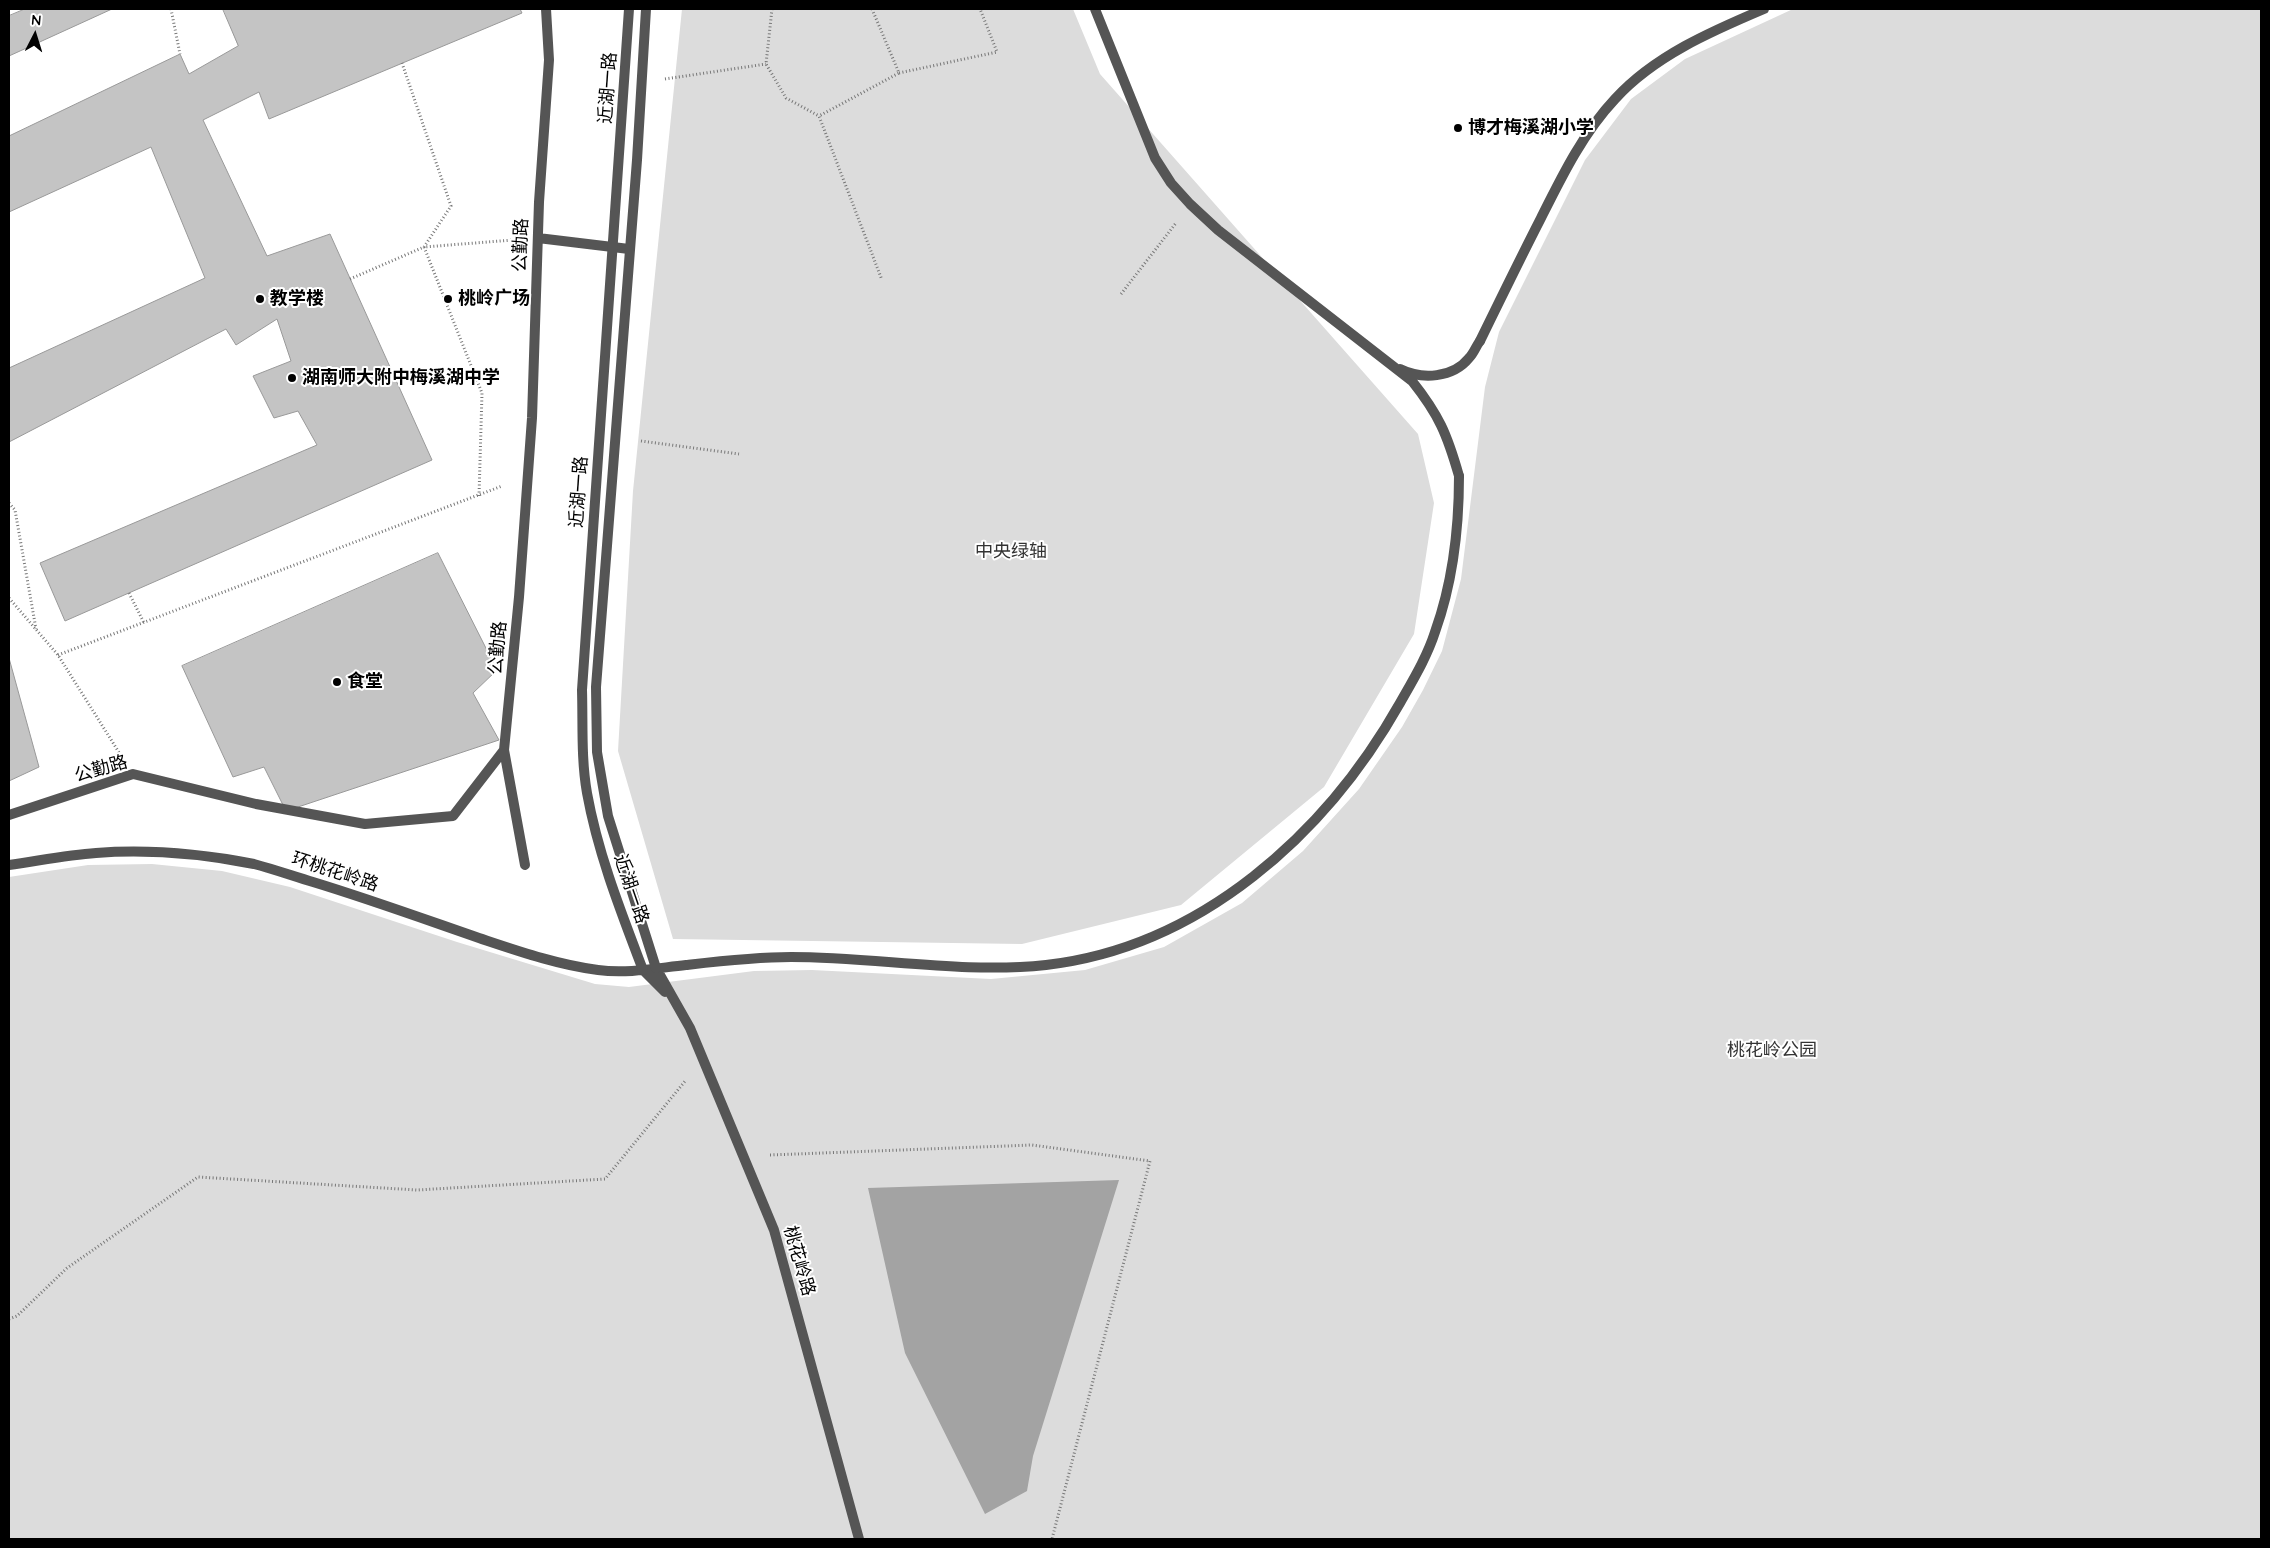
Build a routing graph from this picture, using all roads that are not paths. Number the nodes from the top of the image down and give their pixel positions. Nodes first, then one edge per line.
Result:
1 (546, 9) edge
2 (629, 9) edge
3 (646, 9) edge
4 (1095, 9) edge
5 (1764, 9) edge
6 (538, 238) junction
7 (613, 247) junction
8 (630, 249) junction
9 (1390, 364) junction
10 (504, 750) junction
11 (9, 815) edge
12 (9, 865) edge
13 (525, 865) dead end
14 (656, 968) junction
15 (643, 970) junction
16 (676, 1004) junction
17 (859, 1539) edge

1 - 6 street, 公勤路
2 - 7 street, 近湖一路
3 - 8 street, 近湖一路
4 - 9 street
5 - 9 street
6 - 7 street
6 - 10 street, 公勤路
7 - 8 street
7 - 15 street, 近湖一路
8 - 14 street, 近湖一路
9 - 14 street, 环桃花岭路
10 - 11 street, 公勤路
10 - 13 street
12 - 15 street, 环桃花岭路
14 - 15 street, 环桃花岭路
14 - 16 street, 近湖一路
15 - 16 street
16 - 17 street, 桃花岭路

